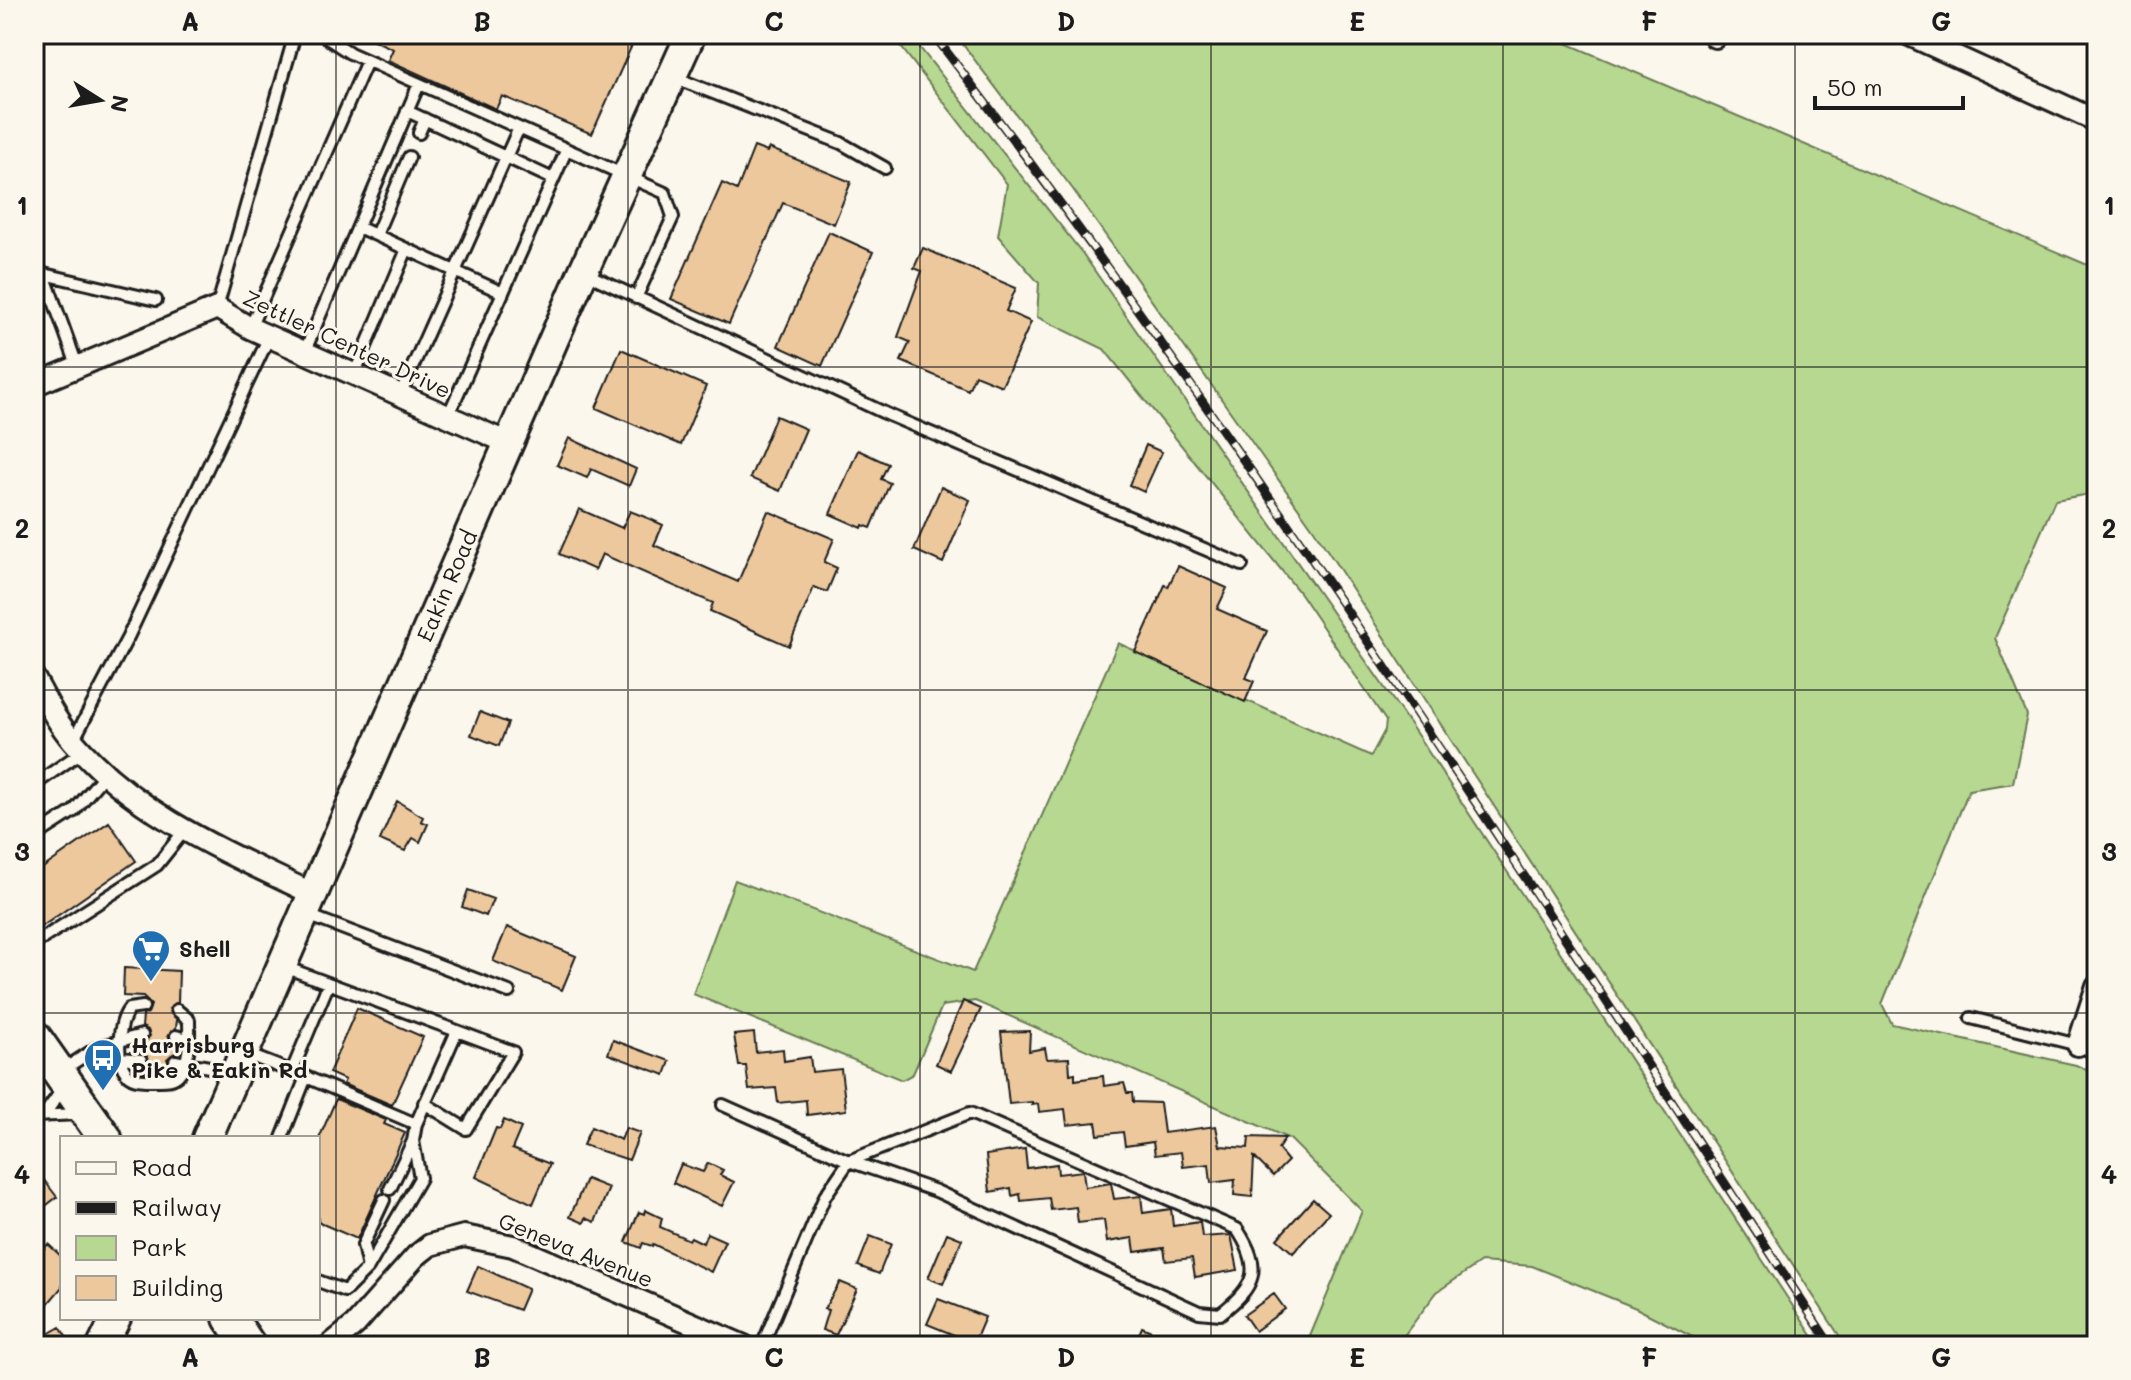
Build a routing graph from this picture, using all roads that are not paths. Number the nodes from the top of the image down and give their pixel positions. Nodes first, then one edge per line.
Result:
1 (295, 34) edge
2 (321, 34) edge
3 (691, 34) edge
4 (1907, 34) edge
5 (367, 61) junction
6 (671, 76) junction
7 (419, 84) junction
8 (407, 111) junction
9 (425, 119) junction
10 (2097, 121) edge
11 (518, 130) junction
12 (419, 133) dead end
13 (566, 151) junction
14 (409, 157) dead end
15 (505, 159) junction
16 (885, 168) dead end
17 (626, 178) junction
18 (553, 179) junction
19 (358, 227) junction
20 (376, 235) junction
21 (407, 249) junction
22 (34, 266) edge
23 (456, 270) junction
24 (583, 272) junction
25 (44, 274) junction
26 (503, 293) junction
27 (636, 298) junction
28 (156, 300) dead end
29 (217, 308) junction
30 (259, 332) junction
31 (304, 353) junction
32 (78, 368) junction
33 (354, 375) junction
34 (34, 385) edge
35 (400, 395) junction
36 (448, 416) junction
37 (508, 443) junction
38 (1242, 565) dead end
39 (34, 678) edge
40 (78, 746) junction
41 (105, 774) junction
42 (34, 785) edge
43 (184, 831) junction
44 (34, 837) edge
45 (307, 903) junction
46 (34, 944) edge
47 (280, 965) junction
48 (328, 985) junction
49 (2097, 986) edge
50 (509, 992) dead end
51 (143, 1007) dead end
52 (177, 1010) dead end
53 (1971, 1018) dead end
54 (457, 1031) junction
55 (142, 1035) dead end
56 (176, 1036) dead end
57 (34, 1037) edge
58 (121, 1038) junction
59 (189, 1039) junction
60 (2088, 1049) edge
61 (121, 1058) junction
62 (141, 1060) dead end
63 (180, 1062) junction
64 (239, 1062) junction
65 (292, 1071) junction
66 (63, 1077) junction
67 (306, 1077) junction
68 (424, 1103) junction
69 (723, 1105) dead end
70 (39, 1115) edge
71 (416, 1124) junction
72 (97, 1126) edge
73 (208, 1136) edge
74 (283, 1136) edge
75 (413, 1141) junction
76 (849, 1161) junction
77 (390, 1189) dead end
78 (384, 1200) dead end
79 (368, 1268) junction
80 (320, 1282) edge
81 (115, 1320) edge
82 (102, 1346) edge
83 (329, 1346) edge
84 (744, 1346) edge
85 (762, 1346) edge

1 - 29 lane
2 - 5 lane
3 - 6 street, Eakin Road
4 - 10 street
5 - 7 lane
5 - 30 lane
6 - 16 lane
6 - 17 street, Eakin Road
7 - 8 lane
7 - 11 lane
8 - 9 lane
8 - 19 lane
9 - 12 lane
9 - 15 lane
11 - 13 lane
11 - 15 lane
13 - 17 lane
13 - 18 lane
14 - 20 lane
15 - 18 lane
15 - 23 lane
17 - 24 street, Eakin Road
17 - 27 lane
18 - 26 lane
19 - 20 lane
19 - 31 lane
20 - 21 lane
21 - 23 lane
21 - 33 lane
22 - 25 lane
23 - 26 lane
23 - 35 lane
24 - 27 lane
24 - 37 street, Eakin Road
25 - 28 lane
25 - 32 lane
26 - 36 lane
27 - 38 lane
29 - 30 street, Zettler Center Drive
29 - 32 street, Zettler Center Drive
30 - 31 street, Zettler Center Drive
30 - 40 lane
31 - 33 street, Zettler Center Drive
32 - 34 street, Zettler Center Drive
33 - 35 street, Zettler Center Drive
35 - 36 street, Zettler Center Drive
36 - 37 street, Zettler Center Drive
37 - 45 street, Eakin Road
39 - 40 street
40 - 41 street
40 - 42 lane
41 - 43 street
41 - 44 lane
43 - 45 street
43 - 46 lane
45 - 47 street, Eakin Road
45 - 50 lane
47 - 48 lane
47 - 64 street, Eakin Road
48 - 54 lane
48 - 65 lane
49 - 60 street
51 - 58 lane
52 - 59 lane
53 - 60 lane
54 - 68 lane
54 - 68 lane
55 - 58 lane
56 - 59 lane
57 - 66 main road
58 - 61 lane
58 - 66 lane
59 - 63 lane
61 - 62 lane
61 - 63 lane
63 - 64 lane
64 - 65 lane
64 - 73 street, Eakin Road
65 - 67 lane
66 - 70 lane
66 - 72 main road
67 - 71 lane
67 - 74 lane
68 - 71 lane
69 - 76 lane
70 - 72 lane
71 - 75 lane
75 - 77 lane
75 - 79 lane
76 - 76 lane
76 - 85 lane
78 - 79 lane
79 - 80 lane
81 - 82 street
83 - 84 street, Geneva Avenue

